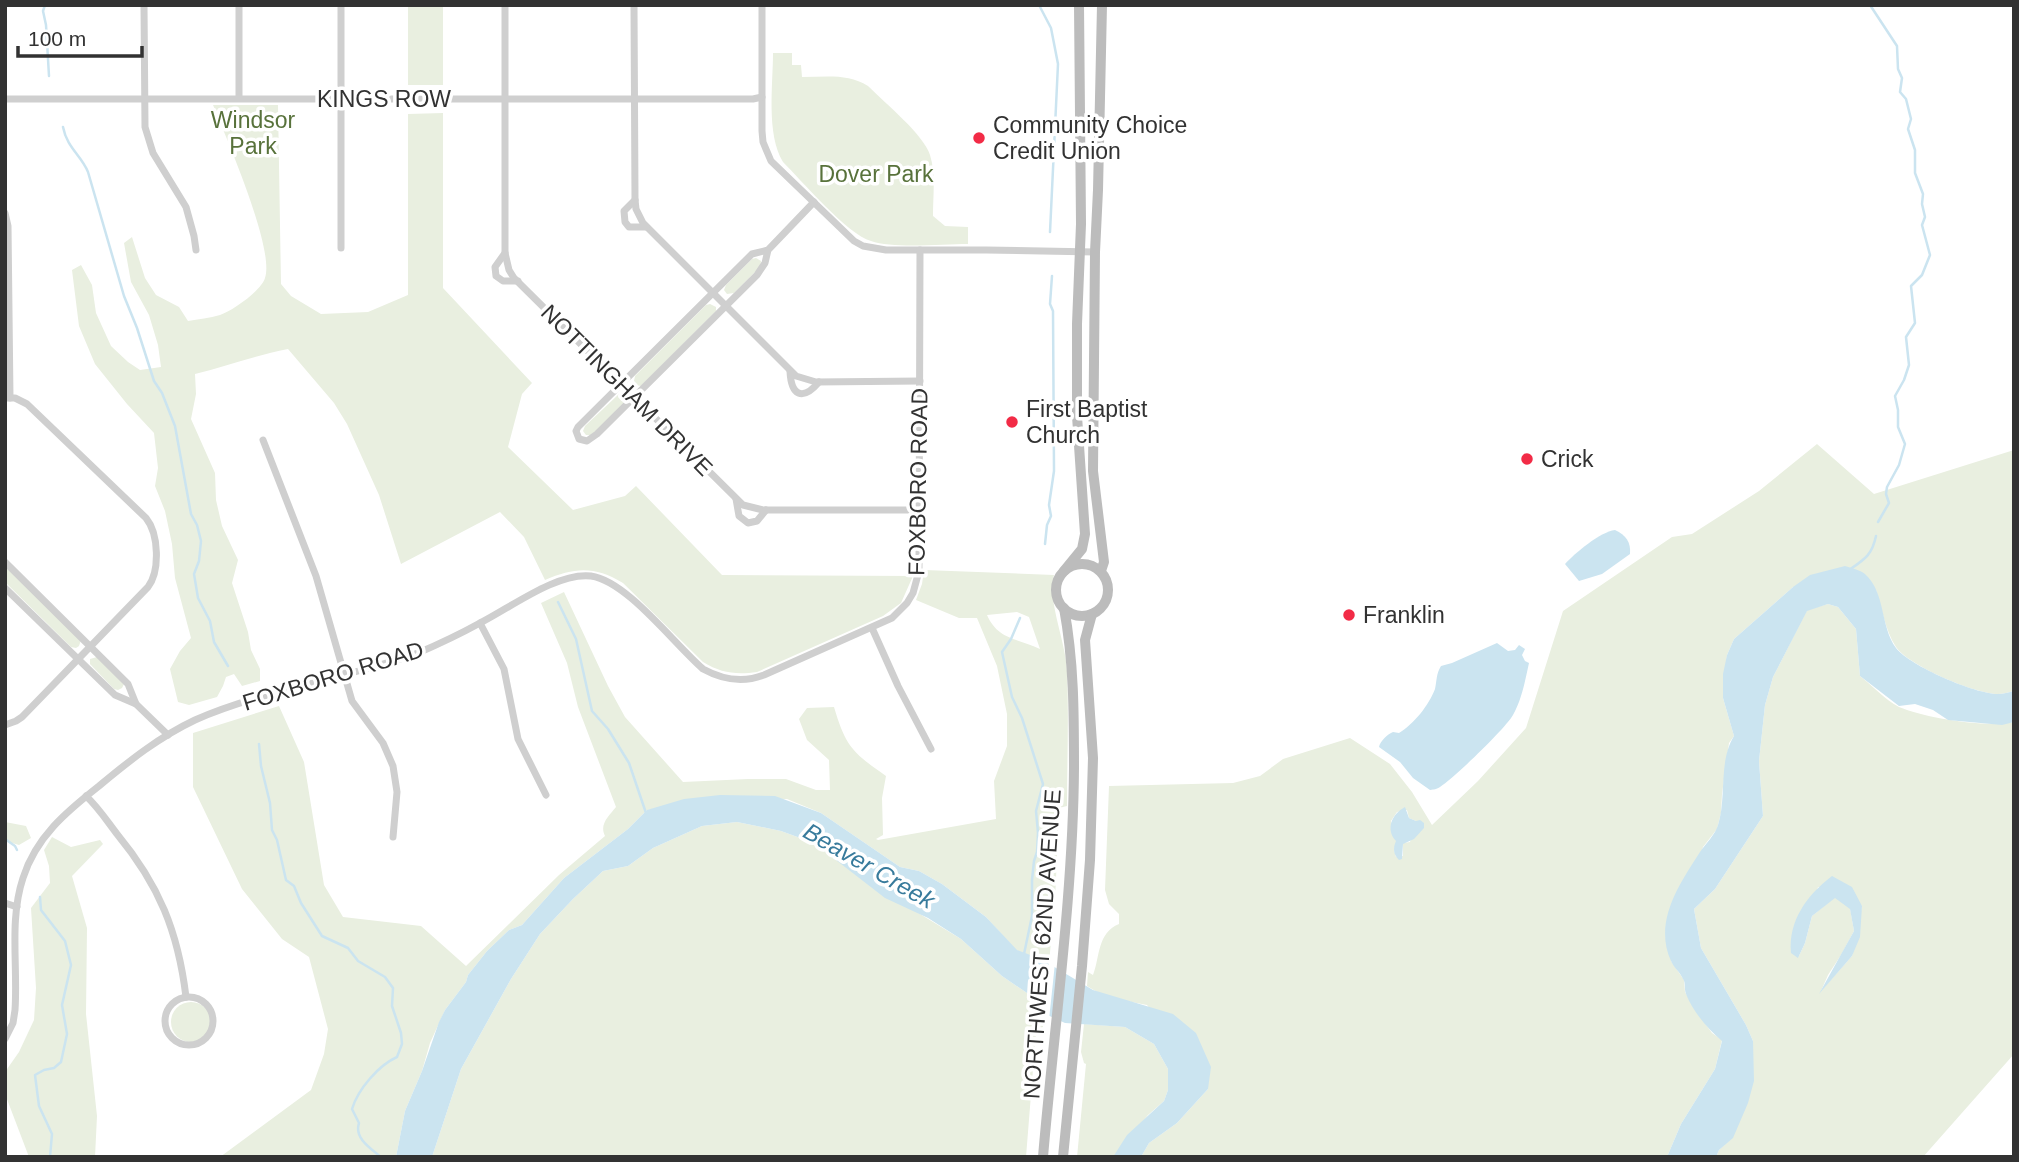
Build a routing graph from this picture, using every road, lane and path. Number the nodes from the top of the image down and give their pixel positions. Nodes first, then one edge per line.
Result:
1 (144, 5) edge
2 (239, 5) edge
3 (341, 5) edge
4 (505, 5) edge
5 (634, 5) edge
6 (762, 5) edge
7 (1079, 5) edge
8 (1102, 5) edge
9 (762, 97) junction
10 (5, 99) edge
11 (144, 99) junction
12 (240, 99) junction
13 (341, 99) junction
14 (505, 99) junction
15 (635, 100) junction
16 (635, 200) junction
17 (814, 201) junction
18 (5, 213) edge
19 (646, 227) junction
20 (341, 248) dead end
21 (195, 250) dead end
22 (768, 250) junction
23 (920, 250) junction
24 (1080, 252) junction
25 (1095, 252) junction
26 (505, 253) junction
27 (518, 281) junction
28 (712, 293) junction
29 (725, 306) junction
30 (790, 371) junction
31 (920, 381) junction
32 (819, 382) junction
33 (621, 385) junction
34 (8, 398) edge
35 (634, 398) junction
36 (263, 440) dead end
37 (736, 499) junction
38 (766, 510) junction
39 (920, 510) junction
40 (5, 562) edge
41 (1064, 571) junction
42 (1101, 571) junction
43 (5, 588) edge
44 (1064, 608) junction
45 (1093, 614) junction
46 (480, 623) junction
47 (872, 628) junction
48 (91, 646) junction
49 (77, 659) junction
50 (346, 674) junction
51 (136, 704) junction
52 (5, 725) edge
53 (168, 735) junction
54 (931, 749) dead end
55 (546, 795) dead end
56 (86, 796) junction
57 (393, 837) dead end
58 (5, 903) edge
59 (16, 907) junction
60 (186, 997) junction
61 (5, 1039) edge
62 (1043, 1157) edge
63 (1063, 1157) edge

1 - 11 street
2 - 12 street
3 - 13 street
4 - 14 street, NOTTINGHAM DRIVE
5 - 15 street
6 - 9 street
7 - 24 street
8 - 25 street
9 - 15 street, KINGS ROW
9 - 17 street
10 - 11 street, KINGS ROW
11 - 12 street, KINGS ROW
11 - 21 street
12 - 13 street, KINGS ROW
13 - 14 street, KINGS ROW
13 - 20 street
14 - 15 street, KINGS ROW
14 - 26 street, NOTTINGHAM DRIVE
15 - 16 street
16 - 19 street
16 - 19 street
17 - 22 street
17 - 23 street
18 - 34 street
19 - 28 street
22 - 28 street
22 - 29 street
23 - 24 street
23 - 31 street, FOXBORO ROAD
24 - 25 street
24 - 41 street
25 - 42 street
26 - 27 street, NOTTINGHAM DRIVE
26 - 27 street, NOTTINGHAM DRIVE
27 - 33 street, NOTTINGHAM DRIVE
28 - 29 street
28 - 33 street
29 - 30 street
29 - 35 street
30 - 32 street
30 - 32 street
31 - 32 street
31 - 39 street, FOXBORO ROAD
33 - 35 street, NOTTINGHAM DRIVE
33 - 35 street
34 - 48 street
35 - 37 street, NOTTINGHAM DRIVE
36 - 50 street
37 - 38 street, NOTTINGHAM DRIVE
37 - 38 street, NOTTINGHAM DRIVE
38 - 39 street, NOTTINGHAM DRIVE
39 - 47 street, FOXBORO ROAD
40 - 48 street
41 - 42 street
41 - 44 street
42 - 45 street
43 - 49 street
44 - 45 street
44 - 62 street, NORTHWEST 62ND AVENUE
45 - 63 street, NORTHWEST 62ND AVENUE
46 - 47 street, FOXBORO ROAD
46 - 50 street, FOXBORO ROAD
46 - 55 street
47 - 54 street
48 - 49 street
48 - 51 street
49 - 51 street
49 - 52 street
50 - 53 street, FOXBORO ROAD
50 - 57 street
51 - 53 street
53 - 56 street, FOXBORO ROAD
56 - 59 street, FOXBORO ROAD
56 - 60 street
58 - 59 street
59 - 61 street, FOXBORO ROAD
60 - 60 street

